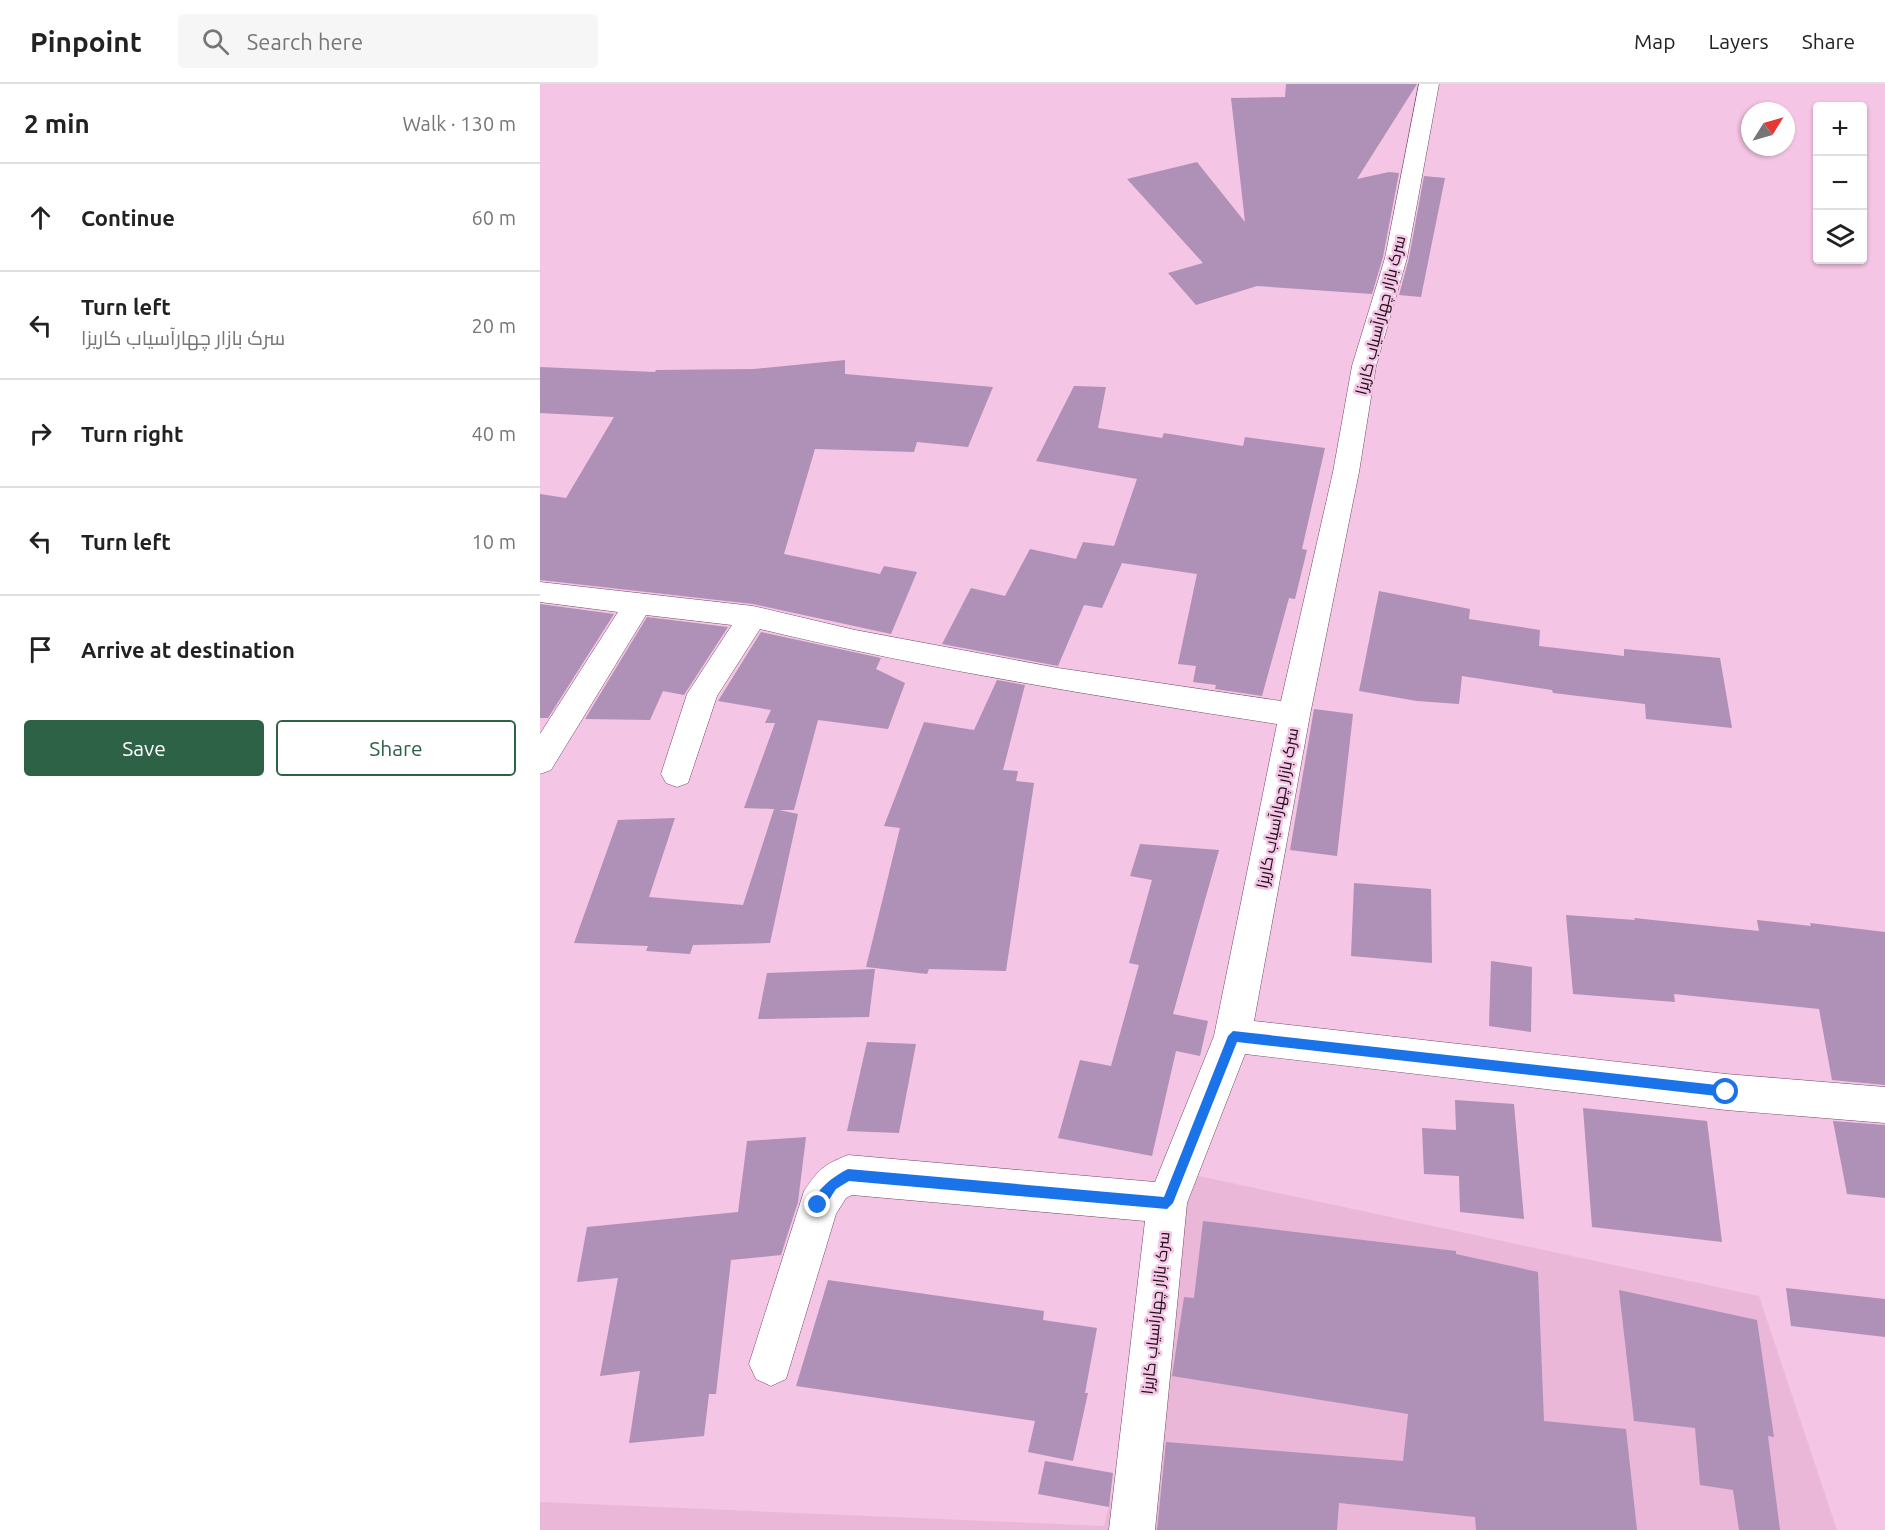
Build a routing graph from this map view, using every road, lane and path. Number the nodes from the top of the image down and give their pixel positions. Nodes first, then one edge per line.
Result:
1 (1429, 84) edge
2 (540, 592) edge
3 (638, 604) junction
4 (753, 617) junction
5 (1294, 715) junction
6 (540, 761) edge
7 (677, 774) dead end
8 (1233, 1036) junction
9 (1885, 1106) edge
10 (1167, 1203) junction
11 (771, 1364) dead end
12 (1132, 1530) edge

1 - 5 street, سرک بازار چهارآسیاب کاریزا
2 - 3 street
3 - 4 street
3 - 6 street
4 - 5 street
4 - 7 street
5 - 8 street, سرک بازار چهارآسیاب کاریزا
8 - 9 street
8 - 10 street, سرک بازار چهارآسیاب کاریزا
10 - 11 street
10 - 12 street, سرک بازار چهارآسیاب کاریزا

